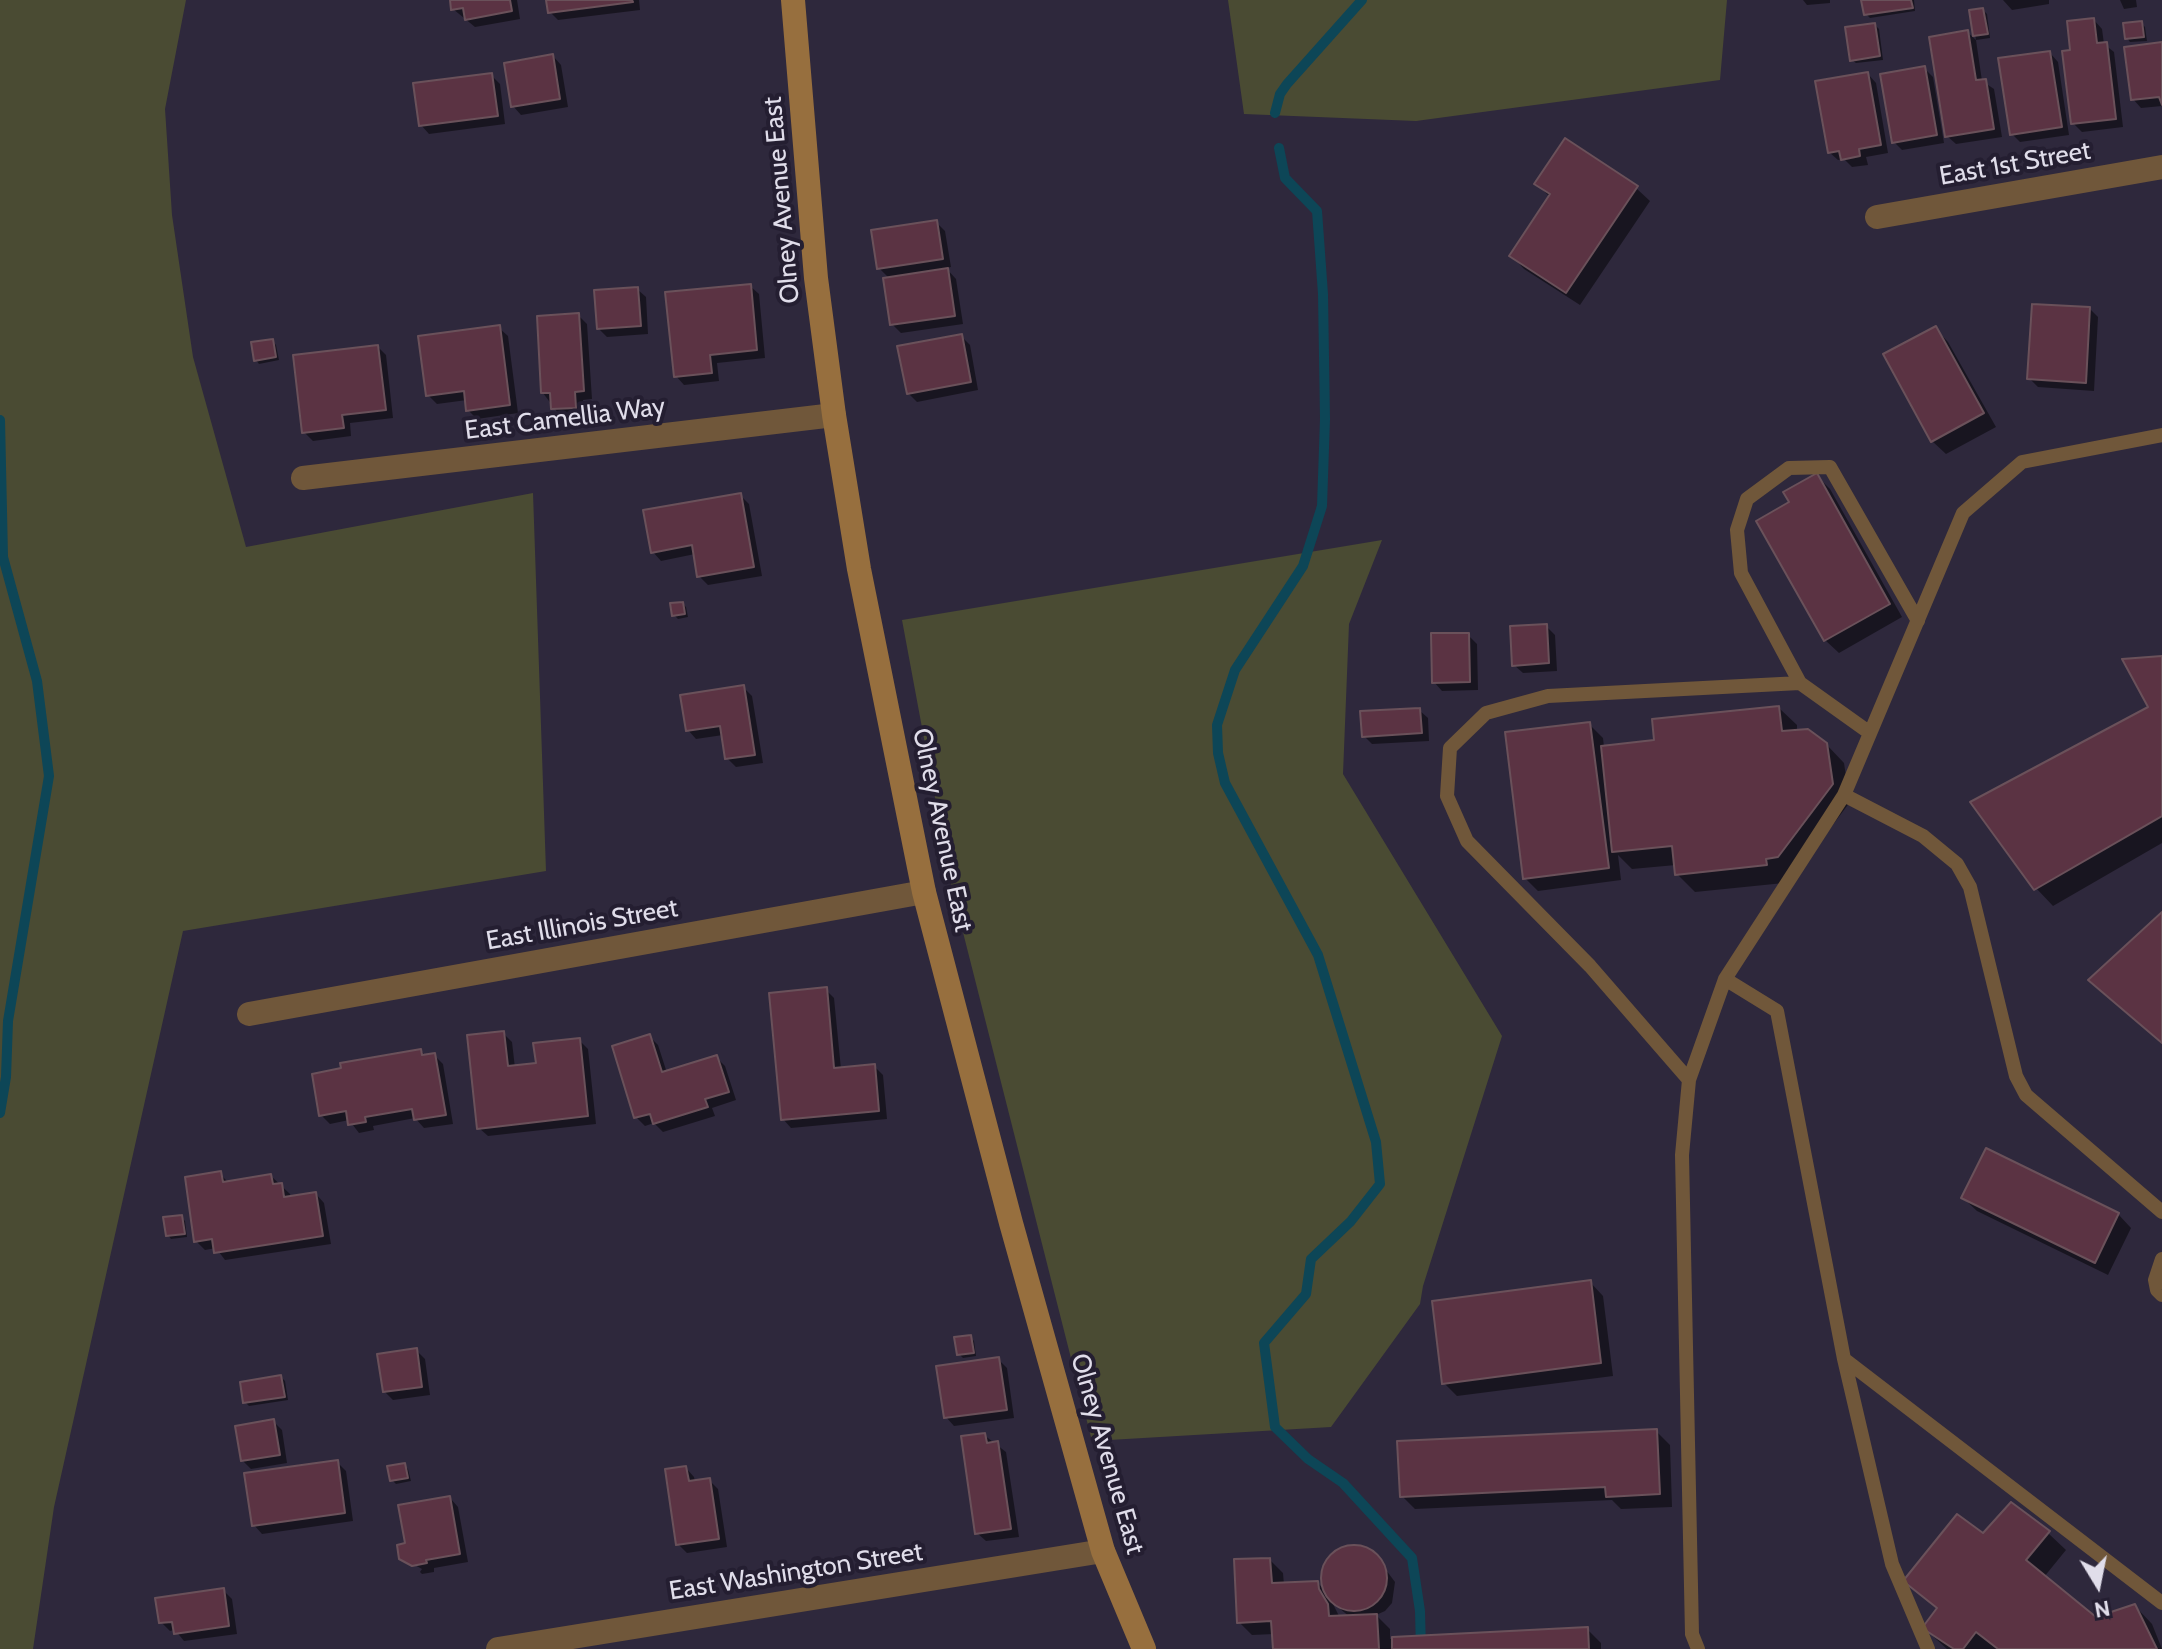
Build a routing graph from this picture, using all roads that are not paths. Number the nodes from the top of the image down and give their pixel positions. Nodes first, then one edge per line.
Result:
1 (793, 0) edge
2 (2162, 167) edge
3 (1877, 217) dead end
4 (834, 415) junction
5 (2162, 435) edge
6 (303, 478) dead end
7 (1918, 621) junction
8 (1800, 683) junction
9 (1870, 733) junction
10 (1844, 795) junction
11 (924, 892) junction
12 (1725, 979) junction
13 (249, 1014) dead end
14 (1689, 1080) junction
15 (2162, 1212) edge
16 (2162, 1259) edge
17 (2162, 1295) edge
18 (1844, 1359) junction
19 (1103, 1551) junction
20 (2162, 1603) edge
21 (498, 1649) edge
22 (1144, 1649) edge
23 (1698, 1649) edge
24 (1928, 1649) edge

1 - 4 main road, Olney Avenue East
2 - 3 street, East 1st Street
4 - 6 street, East Camellia Way
4 - 11 main road, Olney Avenue East
5 - 7 lane
7 - 8 lane
7 - 9 lane
8 - 9 lane
8 - 14 lane
9 - 10 lane
10 - 12 lane
10 - 15 lane
11 - 13 street, East Illinois Street
11 - 19 main road, Olney Avenue East
12 - 14 lane
12 - 18 lane
14 - 23 lane
16 - 17 lane
18 - 20 lane
18 - 24 lane
19 - 21 street, East Washington Street
19 - 22 main road, Olney Avenue East

